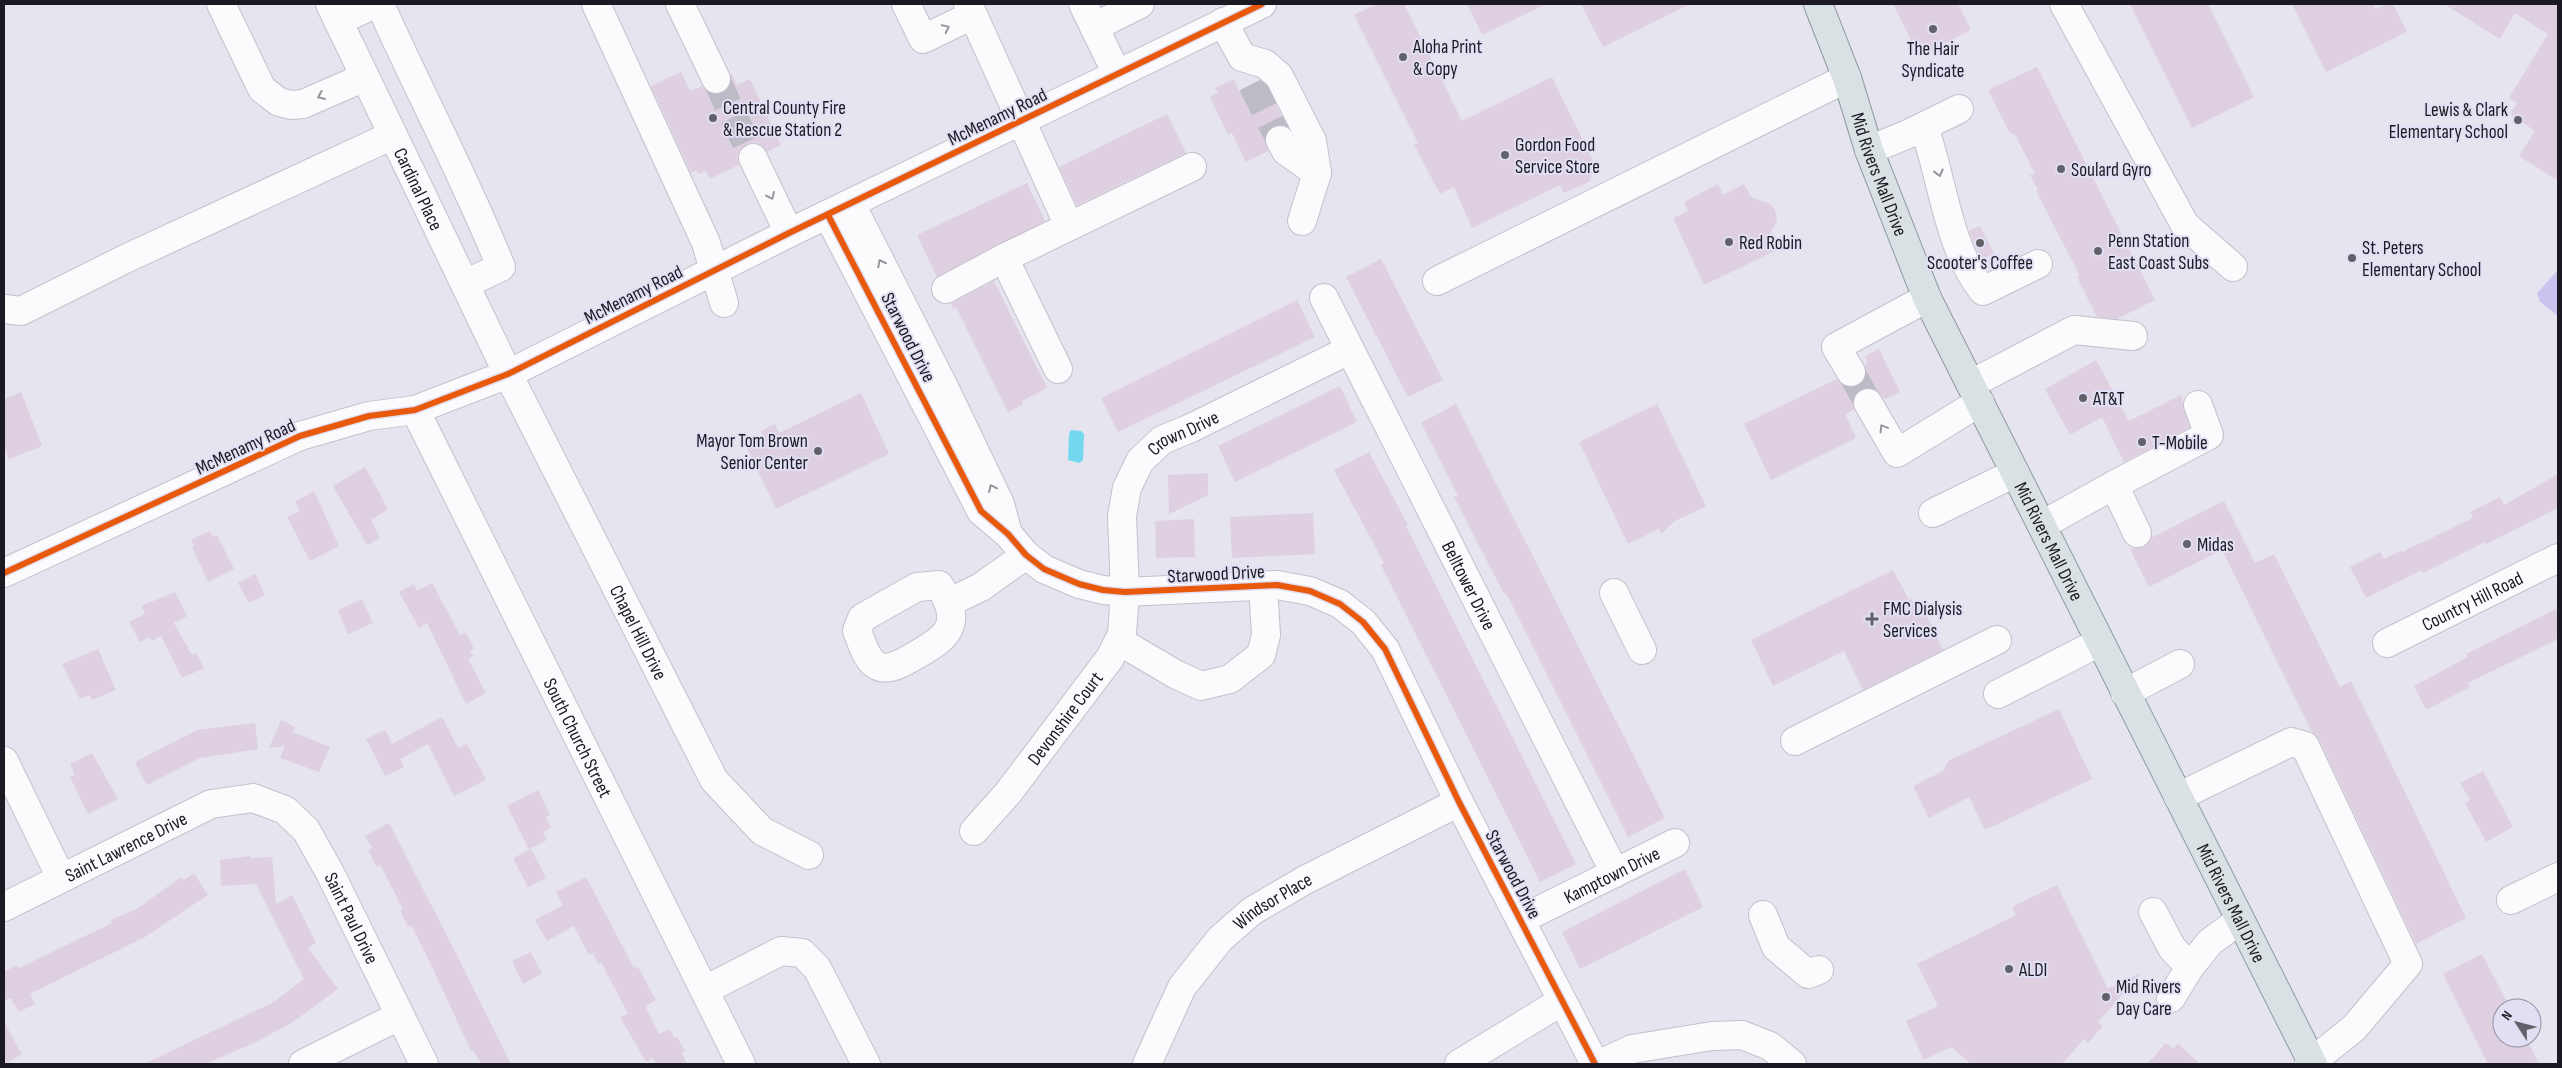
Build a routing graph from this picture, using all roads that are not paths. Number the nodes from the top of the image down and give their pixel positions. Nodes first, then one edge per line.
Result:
1 (221, 4) edge
2 (375, 4) edge
3 (380, 4) edge
4 (596, 4) edge
5 (680, 4) edge
6 (906, 4) edge
7 (1140, 4) edge
8 (1262, 4) edge
9 (1818, 4) edge
10 (2064, 4) edge
11 (970, 10) edge
12 (334, 12) edge
13 (1088, 15) edge
14 (1224, 22) junction
15 (1242, 57) junction
16 (1117, 74) junction
17 (365, 77) junction
18 (1847, 78) junction
19 (716, 79) tunnel mouth
20 (1252, 84) tunnel mouth
21 (1959, 109) dead end
22 (1020, 121) junction
23 (1924, 127) junction
24 (393, 135) junction
25 (1280, 140) tunnel mouth
26 (1869, 150) junction
27 (753, 158) tunnel mouth
28 (1192, 167) dead end
29 (1317, 173) junction
30 (839, 209) junction
31 (1302, 221) dead end
32 (1069, 226) junction
33 (789, 233) junction
34 (1004, 258) junction
35 (2038, 264) dead end
36 (2233, 267) dead end
37 (714, 270) junction
38 (1437, 281) dead end
39 (465, 284) junction
40 (946, 288) dead end
41 (1324, 298) dead end
42 (1928, 298) junction
43 (724, 303) dead end
44 (4, 310) edge
45 (2133, 336) dead end
46 (1349, 350) junction
47 (1058, 369) dead end
48 (1851, 372) tunnel mouth
49 (508, 374) junction
50 (1975, 393) junction
51 (1868, 403) tunnel mouth
52 (2198, 405) dead end
53 (415, 410) junction
54 (2016, 473) junction
55 (2114, 485) junction
56 (1933, 512) dead end
57 (2042, 526) junction
58 (2137, 533) dead end
59 (1026, 555) junction
60 (2558, 558) edge
61 (4, 572) edge
62 (1262, 585) junction
63 (1125, 592) junction
64 (1614, 593) dead end
65 (950, 602) dead end
66 (1997, 640) dead end
67 (1119, 641) junction
68 (2100, 642) junction
69 (2387, 643) dead end
70 (1642, 650) dead end
71 (2180, 664) dead end
72 (2125, 693) junction
73 (1998, 694) dead end
74 (1795, 741) dead end
75 (4, 761) edge
76 (2178, 797) junction
77 (253, 798) joint
78 (1459, 802) junction
79 (974, 831) dead end
80 (1675, 843) dead end
81 (809, 855) dead end
82 (1615, 873) junction
83 (2558, 877) edge
84 (61, 878) junction
85 (2511, 900) dead end
86 (4, 907) edge
87 (2153, 912) dead end
88 (1763, 915) dead end
89 (1522, 919) junction
90 (2240, 920) junction
91 (2190, 966) junction
92 (1819, 970) dead end
93 (705, 990) junction
94 (2171, 998) dead end
95 (1562, 1002) junction
96 (399, 1016) junction
97 (2311, 1063) edge
98 (304, 1064) edge
99 (424, 1064) edge
100 (742, 1064) edge
101 (866, 1064) edge
102 (1147, 1064) edge
103 (1459, 1064) edge
104 (1595, 1064) edge
105 (1600, 1064) edge
106 (1792, 1064) edge

17 -> 1 street
2 - 12 street
3 - 39 street
4 - 37 street
5 - 19 street
6 -> 11 street
7 - 13 street
8 - 14 street, McMenamy Road
9 - 18 main road, Mid Rivers Mall Drive
10 - 36 street
11 - 22 street
12 - 17 street, Cardinal Place
13 - 16 street
14 - 15 street
14 - 16 street, McMenamy Road
15 - 20 street
15 - 29 street
16 - 22 street, McMenamy Road
17 - 24 street, Cardinal Place
18 - 26 main road, Mid Rivers Mall Drive
18 - 38 street
21 - 23 street
22 - 30 street, McMenamy Road
22 - 32 street
23 - 26 street
23 -> 35 street
24 - 39 street, Cardinal Place
24 - 44 street
25 - 29 street
26 - 42 main road, Mid Rivers Mall Drive
27 -> 33 street
28 - 32 street
29 - 31 street
30 - 33 street, McMenamy Road
30 - 59 street, Starwood Drive
32 - 34 street
33 - 37 street, McMenamy Road
34 - 40 street
34 - 47 street
37 - 43 street
37 - 49 street, McMenamy Road
39 - 49 street, Cardinal Place
41 - 46 street, Belltower Drive
42 - 48 street
42 - 50 main road, Mid Rivers Mall Drive
45 - 50 street
46 - 63 street, Crown Drive
46 - 82 street, Belltower Drive
49 - 53 street, McMenamy Road
49 - 81 street, Chapel Hill Drive
50 -> 51 street
50 - 54 main road, Mid Rivers Mall Drive
52 - 55 street
53 - 61 street, McMenamy Road
53 - 93 street, South Church Street
54 - 56 street
54 - 57 main road, Mid Rivers Mall Drive
55 - 57 street
55 - 58 street
57 - 68 main road, Mid Rivers Mall Drive
59 - 63 street, Starwood Drive
59 - 65 street
60 - 69 street, Country Hill Road
62 - 63 street, Starwood Drive
62 - 67 street
62 - 78 street, Starwood Drive
63 - 67 street, Devonshire Court
64 - 70 street
66 - 74 street
67 - 79 street, Devonshire Court
68 - 72 main road, Mid Rivers Mall Drive
68 - 73 street
71 - 72 street
72 - 76 main road, Mid Rivers Mall Drive
75 - 84 street
76 - 90 main road, Mid Rivers Mall Drive
76 - 97 street
77 - 84 street, Saint Lawrence Drive
77 - 96 street, Saint Paul Drive
78 - 89 street, Starwood Drive
78 - 102 street, Windsor Place
80 - 82 street, Kamptown Drive
82 - 89 street, Kamptown Drive
83 - 85 street
84 - 86 street, Saint Lawrence Drive
87 - 91 street
88 - 92 street
89 - 95 street, Starwood Drive
90 - 91 street
90 - 97 main road, Mid Rivers Mall Drive
91 - 94 street
93 - 100 street, South Church Street
93 - 101 street
95 - 103 street
95 - 104 street, Starwood Drive
96 - 98 street
96 - 99 street, Saint Paul Drive
105 - 106 street

